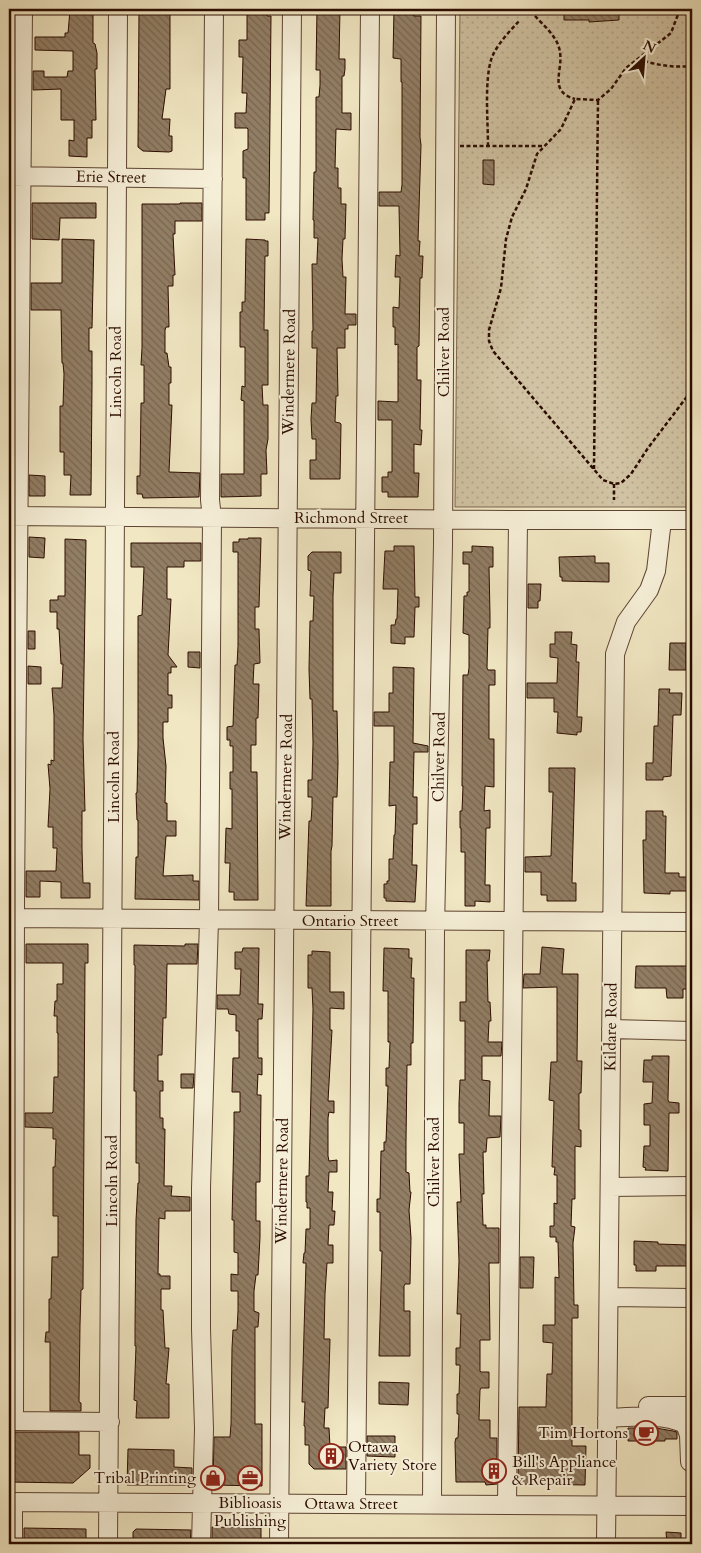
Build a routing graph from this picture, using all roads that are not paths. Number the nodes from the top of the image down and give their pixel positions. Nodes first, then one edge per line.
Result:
1 (22, 9) edge
2 (118, 9) edge
3 (214, 9) edge
4 (292, 9) edge
5 (370, 9) edge
6 (446, 9) edge
7 (15, 176) edge
8 (117, 178) junction
9 (213, 180) junction
10 (13, 516) edge
11 (114, 518) junction
12 (212, 518) junction
13 (288, 518) junction
14 (366, 519) junction
15 (443, 519) junction
16 (518, 520) junction
17 (662, 520) junction
18 (692, 520) edge
19 (113, 919) junction
20 (11, 920) edge
21 (209, 920) junction
22 (284, 920) junction
23 (362, 921) junction
24 (436, 921) junction
25 (514, 921) junction
26 (613, 922) junction
27 (692, 922) edge
28 (611, 1029) junction
29 (692, 1031) edge
30 (692, 1186) edge
31 (610, 1187) junction
32 (609, 1297) junction
33 (692, 1298) edge
34 (692, 1406) edge
35 (607, 1412) junction
36 (110, 1422) junction
37 (690, 1462) dead end
38 (11, 1502) edge
39 (108, 1502) junction
40 (202, 1503) junction
41 (279, 1504) junction
42 (356, 1504) junction
43 (432, 1504) junction
44 (507, 1505) junction
45 (606, 1506) junction
46 (692, 1506) edge
47 (13, 1544) edge
48 (108, 1544) edge
49 (201, 1544) edge
50 (278, 1544) edge
51 (606, 1544) edge

1 - 7 street
2 - 8 street, Lincoln Road
3 - 9 street
4 - 13 street, Windermere Road
5 - 14 street
6 - 15 street, Chilver Road
7 - 8 street, Erie Street
7 - 10 street
8 - 9 street, Erie Street
8 - 11 street, Lincoln Road
9 - 12 street
10 - 11 street, Richmond Street
10 - 20 street
11 - 12 street, Richmond Street
11 - 19 street, Lincoln Road
12 - 13 street, Richmond Street
12 - 21 street
13 - 14 street, Richmond Street
13 - 22 street, Windermere Road
14 - 15 street, Richmond Street
14 - 23 street
15 - 16 street, Richmond Street
15 - 24 street, Chilver Road
16 - 17 street, Richmond Street
16 - 25 street
17 - 18 street, Richmond Street
17 - 26 street, Kildare Road
19 - 20 street, Ontario Street
19 - 21 street, Ontario Street
19 - 36 street, Lincoln Road
20 - 36 street
21 - 22 street, Ontario Street
21 - 40 street
22 - 23 street, Ontario Street
22 - 41 street, Windermere Road
23 - 24 street, Ontario Street
23 - 42 street
24 - 25 street, Ontario Street
24 - 43 street, Chilver Road
25 - 26 street, Ontario Street
25 - 44 street
26 - 27 street, Ontario Street
26 - 28 street, Kildare Road
28 - 29 street
28 - 31 street, Kildare Road
30 - 31 street
31 - 32 street, Kildare Road
32 - 33 street
32 - 35 street, Kildare Road
34 - 35 street
35 - 37 street
35 - 45 street, Kildare Road
36 - 39 street, Lincoln Road
38 - 39 street, Ottawa Street
38 - 47 street
39 - 40 street, Ottawa Street
39 - 48 street, Lincoln Road
40 - 41 street, Ottawa Street
40 - 49 street
41 - 42 street, Ottawa Street
41 - 50 street, Windermere Road
42 - 43 street, Ottawa Street
43 - 44 street, Ottawa Street
44 - 45 street, Ottawa Street
45 - 46 street, Ottawa Street
45 - 51 street, Kildare Road

